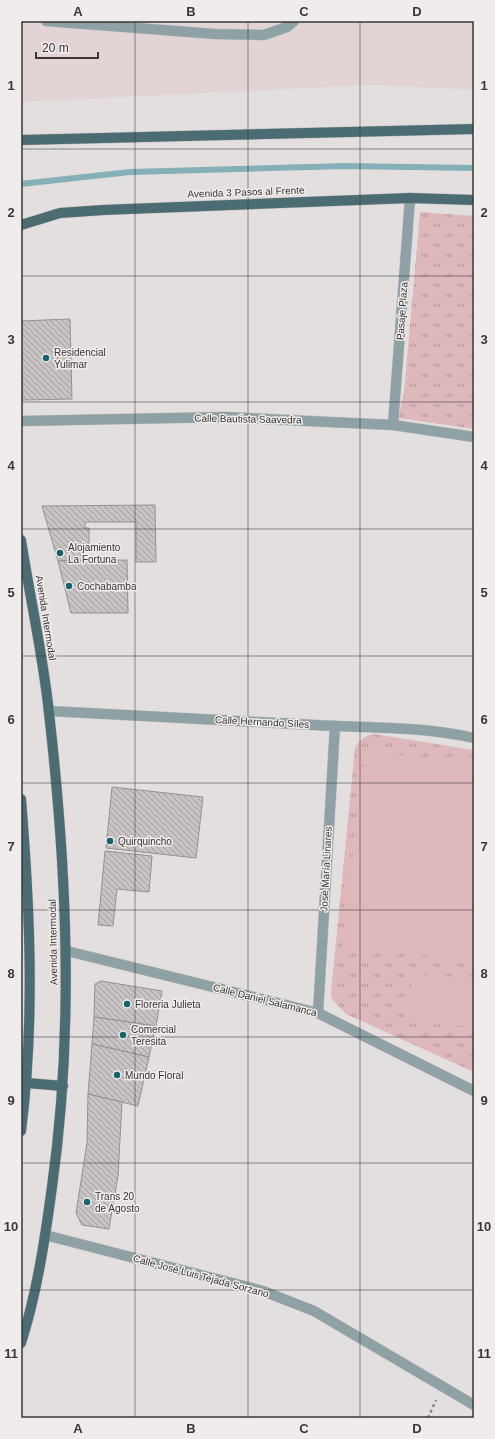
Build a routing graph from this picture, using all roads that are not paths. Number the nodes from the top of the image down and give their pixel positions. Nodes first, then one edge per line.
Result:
1 (46, 21) edge
2 (294, 21) edge
3 (474, 129) edge
4 (21, 140) edge
5 (410, 198) junction
6 (474, 200) edge
7 (21, 225) edge
8 (21, 421) edge
9 (393, 424) junction
10 (474, 437) edge
11 (21, 540) edge
12 (49, 711) junction
13 (335, 726) junction
14 (474, 738) edge
15 (21, 799) edge
16 (23, 860) edge
17 (24, 872) edge
18 (67, 951) junction
19 (318, 1013) junction
20 (24, 1083) edge
21 (63, 1086) junction
22 (474, 1091) edge
23 (21, 1131) edge
24 (45, 1236) junction
25 (21, 1343) edge
26 (474, 1406) edge

1 - 2 street
3 - 4 main road
5 - 6 main road, Avenida 3 Pasos al Frente
5 - 7 main road, Avenida 3 Pasos al Frente
5 - 9 street, Pasaje Plaza
8 - 9 street, Calle Bautista Saavedra
9 - 10 street, Calle Bautista Saavedra
11 - 12 main road, Avenida Intermodal
12 - 13 street, Calle Hernando Síles
12 - 18 main road, Avenida Intermodal
13 - 14 street, Calle Hernando Síles
13 - 19 street, José María Linares
15 - 16 main road
16 - 17 main road
17 - 20 main road
18 - 19 street, Calle Daniel Salamanca
18 - 21 main road, Avenida Intermodal
19 - 22 street, Calle Daniel Salamanca
20 - 21 main road
20 - 23 main road
21 - 24 main road, Avenida Intermodal
24 - 25 main road, Avenida Intermodal
24 - 26 street, Calle José Luis Tejada Sorzano

